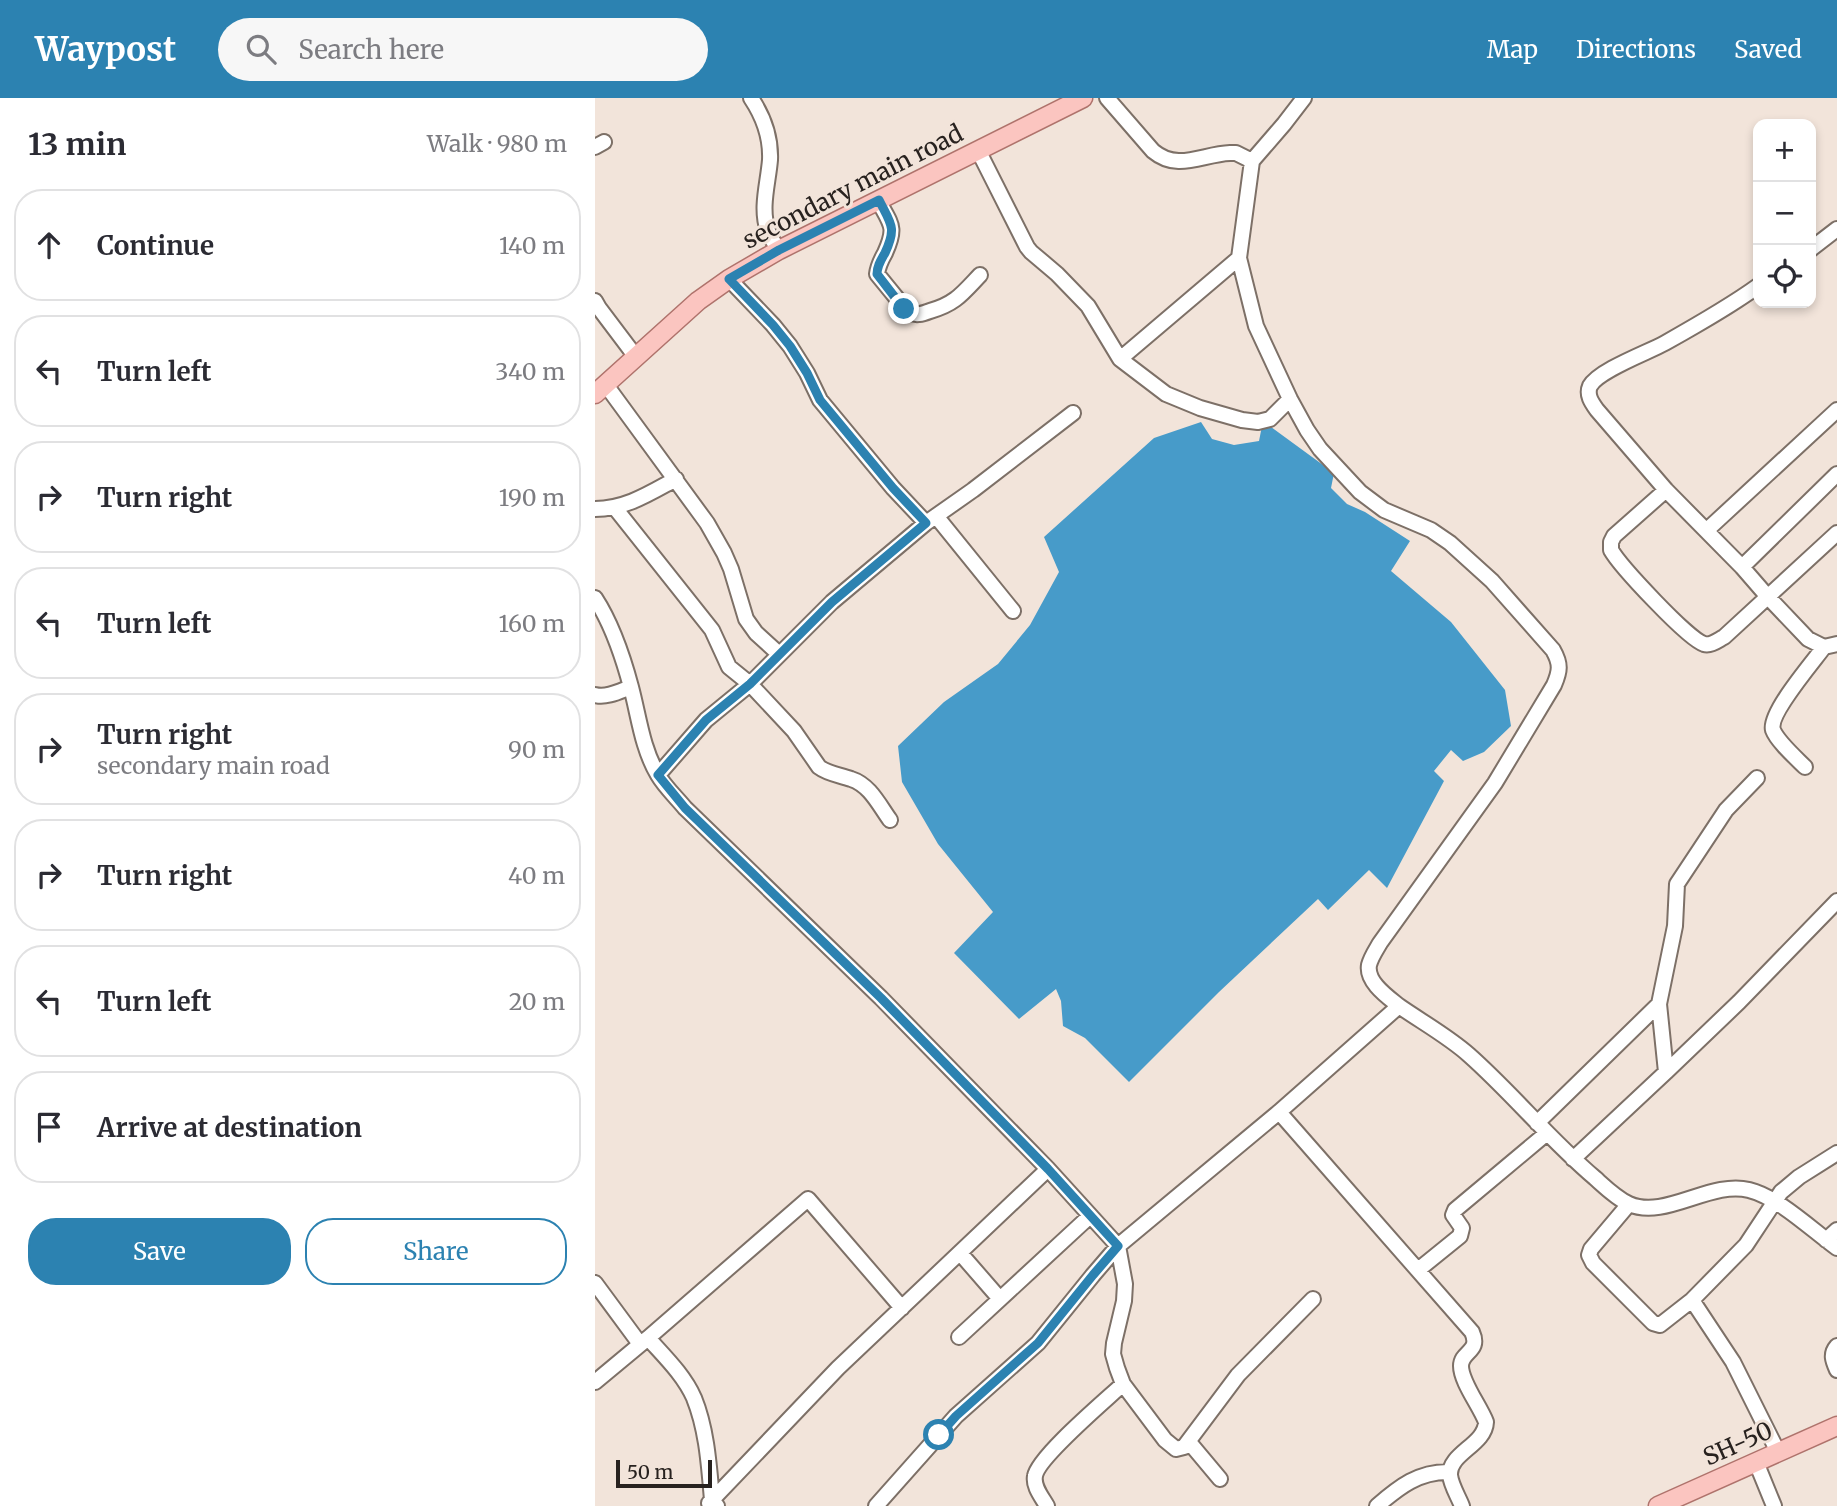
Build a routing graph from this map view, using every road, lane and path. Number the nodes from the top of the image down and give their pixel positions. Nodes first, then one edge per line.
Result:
1 (751, 98) edge
2 (1083, 98) edge
3 (1107, 98) edge
4 (1304, 98) edge
5 (978, 150) junction
6 (1252, 161) junction
7 (879, 200) junction
8 (1834, 237) edge
9 (1816, 246) edge
10 (779, 250) junction
11 (1239, 258) junction
12 (980, 275) dead end
13 (729, 279) junction
14 (1753, 289) edge
15 (595, 301) edge
16 (636, 357) junction
17 (1120, 359) junction
18 (601, 389) edge
19 (1290, 399) junction
20 (1837, 410) edge
21 (1073, 413) dead end
22 (1837, 474) edge
23 (676, 479) junction
24 (1665, 490) junction
25 (615, 508) junction
26 (595, 509) edge
27 (931, 520) junction
28 (1707, 530) junction
29 (1837, 533) edge
30 (1742, 566) junction
31 (1768, 597) junction
32 (595, 598) edge
33 (1013, 611) dead end
34 (1830, 646) edge
35 (779, 654) junction
36 (750, 684) junction
37 (631, 687) junction
38 (595, 695) edge
39 (1805, 768) dead end
40 (658, 775) junction
41 (1757, 778) dead end
42 (890, 820) dead end
43 (1837, 901) edge
44 (1659, 1004) junction
45 (1399, 1006) junction
46 (1667, 1072) junction
47 (1279, 1112) junction
48 (1542, 1128) junction
49 (1837, 1153) edge
50 (1573, 1159) junction
51 (1048, 1169) junction
52 (1774, 1201) junction
53 (1629, 1204) junction
54 (1090, 1216) junction
55 (1833, 1239) edge
56 (1118, 1246) junction
57 (960, 1253) junction
58 (1418, 1270) junction
59 (595, 1283) edge
60 (1000, 1299) junction
61 (1313, 1299) dead end
62 (1692, 1300) junction
63 (902, 1308) junction
64 (959, 1336) dead end
65 (644, 1341) junction
66 (1837, 1346) edge
67 (1837, 1370) edge
68 (595, 1382) edge
69 (1123, 1384) junction
70 (1837, 1426) edge
71 (1189, 1442) junction
72 (1777, 1452) junction
73 (1756, 1462) junction
74 (1450, 1472) junction
75 (1220, 1479) dead end
76 (711, 1504) edge
77 (876, 1506) edge
78 (1047, 1506) edge
79 (1377, 1506) edge
80 (1462, 1506) edge
81 (1658, 1506) edge
82 (1774, 1506) edge

1 - 10 street
2 - 5 main road, secondary main road
3 - 6 street
4 - 6 street
5 - 7 main road, secondary main road
5 - 17 street
6 - 11 street
7 - 10 main road, secondary main road
7 - 12 street
8 - 9 street
10 - 13 main road, secondary main road
11 - 17 street
11 - 19 street
13 - 16 main road, secondary main road
13 - 27 street
14 - 24 street
15 - 16 street
16 - 18 main road, secondary main road
17 - 19 street
18 - 23 street
19 - 45 street
20 - 28 street
21 - 27 street
22 - 30 street
23 - 25 street
23 - 35 street
24 - 28 street
24 - 31 street
25 - 26 street
25 - 36 street
27 - 33 street
27 - 35 street
28 - 30 street
29 - 31 street
30 - 31 street
31 - 34 street
32 - 37 street
34 - 39 street
35 - 36 street
36 - 40 street
36 - 42 street
37 - 38 street
37 - 40 street
40 - 51 street
41 - 44 street
43 - 46 street
44 - 46 street
44 - 48 street
45 - 47 street
45 - 48 street
46 - 50 street
47 - 56 street
47 - 58 street
48 - 50 street
48 - 58 street
49 - 52 street
50 - 53 street
51 - 54 street
51 - 57 street
52 - 53 street
52 - 55 street
52 - 62 street
53 - 62 street
54 - 56 street
54 - 60 street
56 - 69 street
56 - 77 street
57 - 60 street
57 - 63 street
58 - 74 street
59 - 65 street
60 - 64 street
61 - 71 street
62 - 72 street
63 - 65 street
63 - 76 street
65 - 68 street
65 - 76 street
66 - 67 street
69 - 71 street
69 - 78 street
70 - 72 main road, SH-50
71 - 75 street
72 - 73 main road, SH-50
73 - 81 main road, SH-50
73 - 82 street
74 - 79 street
74 - 80 street

